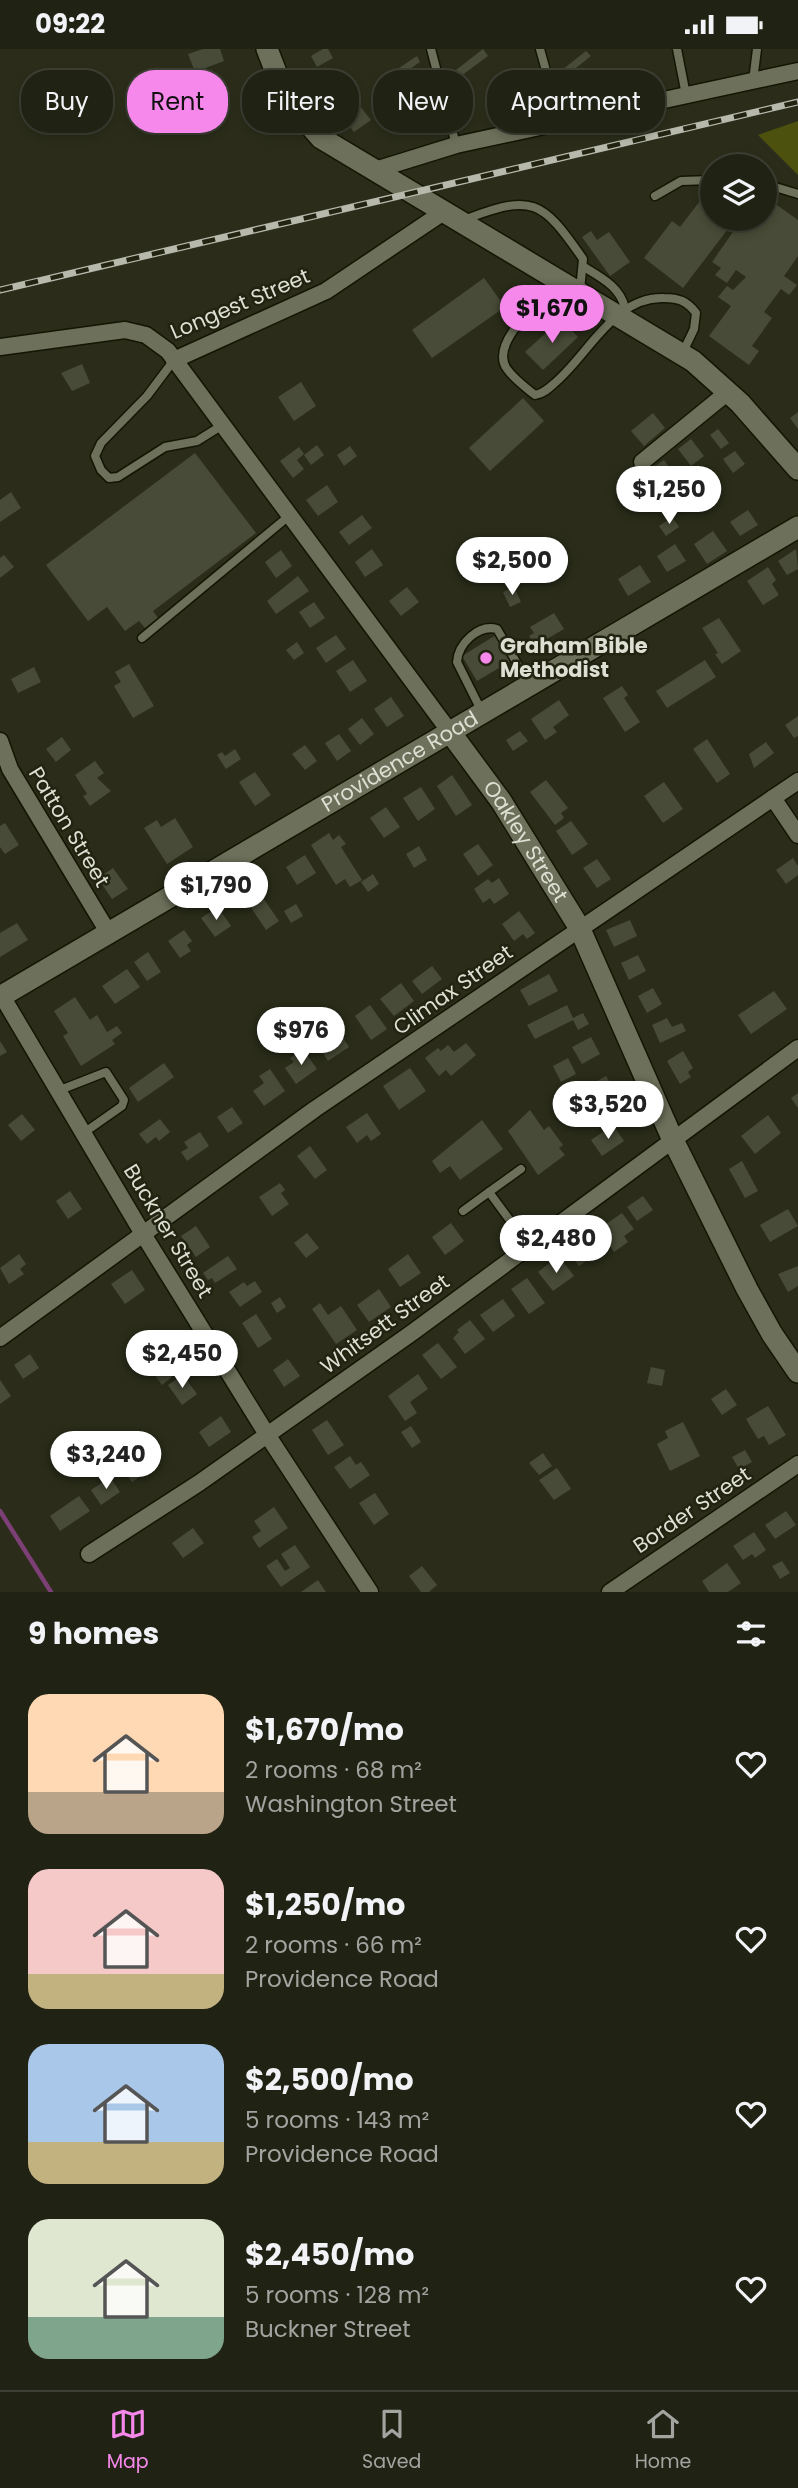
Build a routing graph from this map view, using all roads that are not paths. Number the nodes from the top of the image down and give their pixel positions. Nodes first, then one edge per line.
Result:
1 (267, 49) edge
2 (431, 49) edge
3 (540, 49) edge
4 (677, 49) edge
5 (757, 49) edge
6 (546, 70) edge
7 (798, 71) edge
8 (753, 81) junction
9 (686, 95) junction
10 (665, 99) edge
11 (508, 133) edge
12 (456, 145) junction
13 (372, 171) junction
14 (700, 180) edge
15 (777, 188) edge
16 (798, 194) edge
17 (655, 196) dead end
18 (450, 217) junction
19 (584, 267) junction
20 (558, 282) junction
21 (579, 294) junction
22 (621, 312) junction
23 (0, 347) edge
24 (681, 354) junction
25 (174, 360) junction
26 (728, 392) junction
27 (221, 426) junction
28 (642, 462) dead end
29 (798, 469) edge
30 (289, 516) junction
31 (798, 527) edge
32 (142, 638) dead end
33 (530, 686) junction
34 (483, 713) junction
35 (450, 732) junction
36 (0, 741) edge
37 (798, 781) edge
38 (773, 798) junction
39 (798, 835) edge
40 (579, 927) junction
41 (108, 932) junction
42 (1, 996) edge
43 (798, 1048) edge
44 (60, 1090) junction
45 (85, 1132) junction
46 (672, 1138) junction
47 (521, 1169) dead end
48 (489, 1192) junction
49 (463, 1210) dead end
50 (143, 1234) junction
51 (528, 1245) junction
52 (0, 1338) edge
53 (798, 1372) edge
54 (266, 1433) junction
55 (798, 1464) edge
56 (89, 1554) dead end
57 (370, 1592) edge
58 (610, 1592) edge

1 - 13 street
2 - 12 lane
3 - 6 lane
4 - 9 lane
5 - 8 lane
7 - 8 street
8 - 9 street
9 - 10 street
11 - 12 street
12 - 13 street
13 - 18 street
14 - 17 lane
15 - 16 lane
18 - 19 lane
18 - 20 street
18 - 25 street, Longest Street
19 - 21 lane
19 - 22 lane
20 - 21 street
20 - 22 lane
21 - 22 street
22 - 24 street
22 - 24 lane
23 - 25 street, Longest Street
24 - 26 street
25 - 27 street, Oakley Street
25 - 27 lane
26 - 28 street
26 - 29 street
27 - 30 street, Oakley Street
30 - 32 lane
30 - 35 street, Oakley Street
31 - 33 street, Providence Road
33 - 34 street, Providence Road
33 - 34 lane
34 - 35 street, Providence Road
35 - 40 street, Oakley Street
35 - 41 street, Providence Road
36 - 41 street, Patton Street
37 - 38 street, Climax Street
38 - 39 street
38 - 40 street, Climax Street
40 - 46 street, Oakley Street
40 - 50 street, Climax Street
41 - 42 street, Providence Road
42 - 44 street, Buckner Street
43 - 46 street, Whitsett Street
44 - 45 street, Buckner Street
44 - 45 lane
45 - 50 street, Buckner Street
46 - 51 street, Whitsett Street
46 - 53 street, Oakley Street
47 - 48 lane
48 - 49 lane
48 - 51 lane
50 - 52 street, Climax Street
50 - 54 street, Buckner Street
51 - 54 street, Whitsett Street
54 - 56 street, Whitsett Street
54 - 57 street, Buckner Street
55 - 58 street, Border Street

